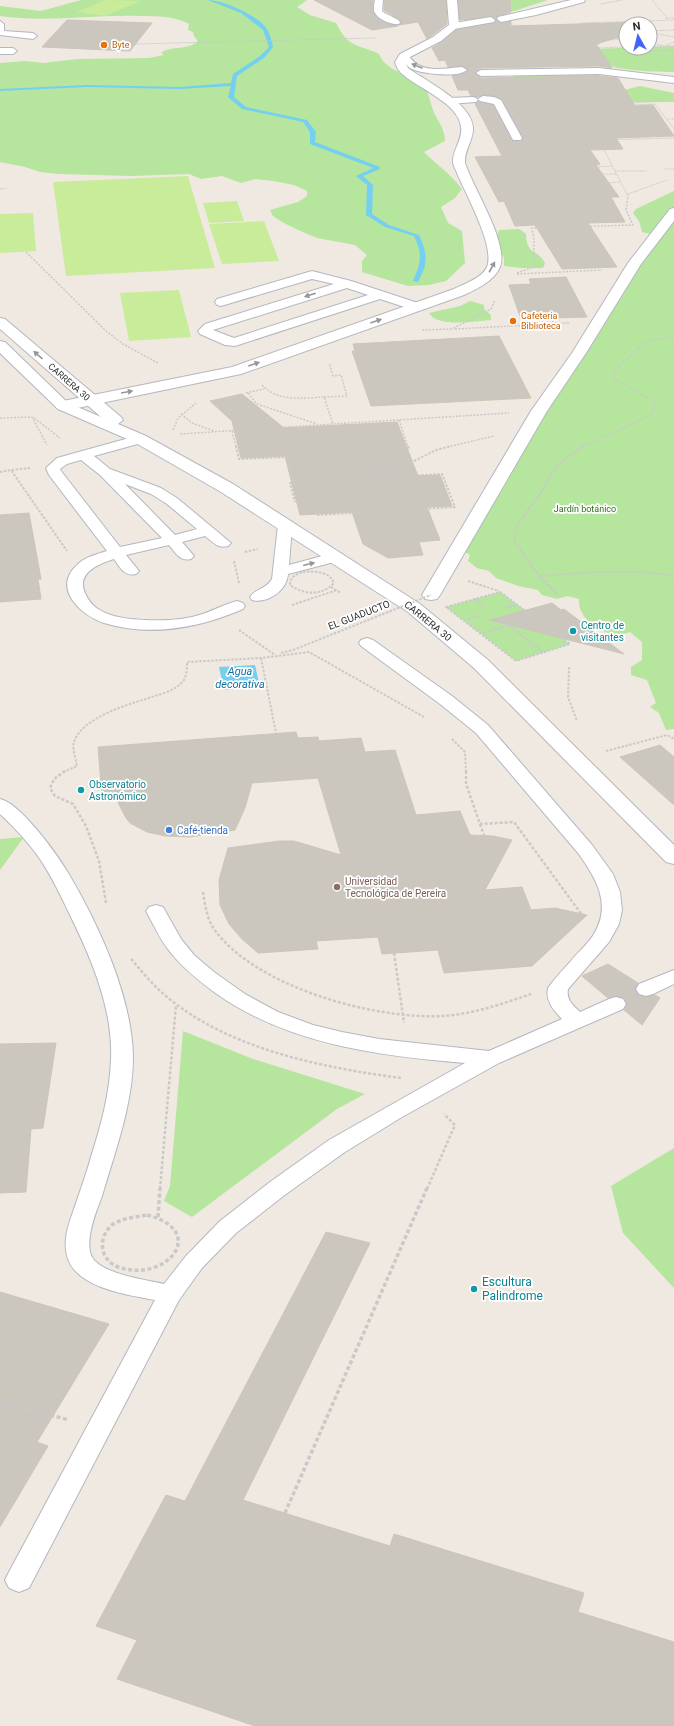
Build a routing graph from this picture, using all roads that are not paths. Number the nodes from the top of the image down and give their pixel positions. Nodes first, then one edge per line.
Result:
1 (379, 0) edge
2 (452, 0) edge
3 (581, 0) edge
4 (501, 19) dead end
5 (491, 20) dead end
6 (396, 22) dead end
7 (0, 24) edge
8 (454, 26) junction
9 (32, 36) dead end
10 (13, 51) dead end
11 (0, 52) edge
12 (404, 56) junction
13 (480, 71) dead end
14 (674, 80) edge
15 (428, 88) junction
16 (483, 99) dead end
17 (473, 100) dead end
18 (449, 101) junction
19 (516, 138) dead end
20 (674, 212) edge
21 (347, 284) junction
22 (379, 295) junction
23 (221, 302) dead end
24 (417, 307) junction
25 (0, 322) edge
26 (0, 345) edge
27 (89, 399) junction
28 (63, 406) junction
29 (140, 439) junction
30 (83, 455) junction
31 (105, 472) junction
32 (285, 525) junction
33 (208, 531) junction
34 (172, 540) junction
35 (228, 549) road end
36 (116, 554) junction
37 (186, 556) dead end
38 (337, 557) junction
39 (131, 571) dead end
40 (282, 571) junction
41 (431, 595) road end
42 (260, 596) road end
43 (237, 606) dead end
44 (367, 643) dead end
45 (0, 804) edge
46 (674, 856) edge
47 (156, 911) dead end
48 (674, 976) edge
49 (646, 989) dead end
50 (616, 1004) dead end
51 (577, 1021) junction
52 (491, 1058) junction
53 (170, 1294) junction
54 (18, 1580) dead end

1 - 6 lane
2 - 8 street
3 - 4 lane
5 - 8 lane
7 - 9 lane
8 - 12 street
10 - 11 lane
12 - 15 street
15 -> 12 lane
13 - 14 lane
15 - 18 street
16 - 19 lane
17 - 18 lane
24 -> 18 street
20 - 41 street
21 - 22 lane
21 -> 22 lane
21 - 23 lane
22 - 24 lane
27 -> 24 street
27 -> 25 street, CARRERA 30
26 - 28 street, CARRERA 30
27 - 28 street
27 - 29 street, CARRERA 30
28 - 29 street, CARRERA 30
29 - 30 lane
29 - 32 street, CARRERA 30
30 - 31 lane
30 - 36 lane
31 - 33 lane
31 - 34 lane
32 - 38 street, CARRERA 30
32 - 40 lane
33 - 34 lane
33 - 35 lane
34 - 36 lane
34 - 37 lane
36 - 39 lane
36 - 43 lane
40 -> 38 lane
38 - 46 street, CARRERA 30
40 - 42 lane
44 - 51 lane
45 - 53 lane
47 - 52 lane
48 - 49 lane
50 - 51 lane
51 - 52 lane
52 - 53 lane
53 - 54 lane

